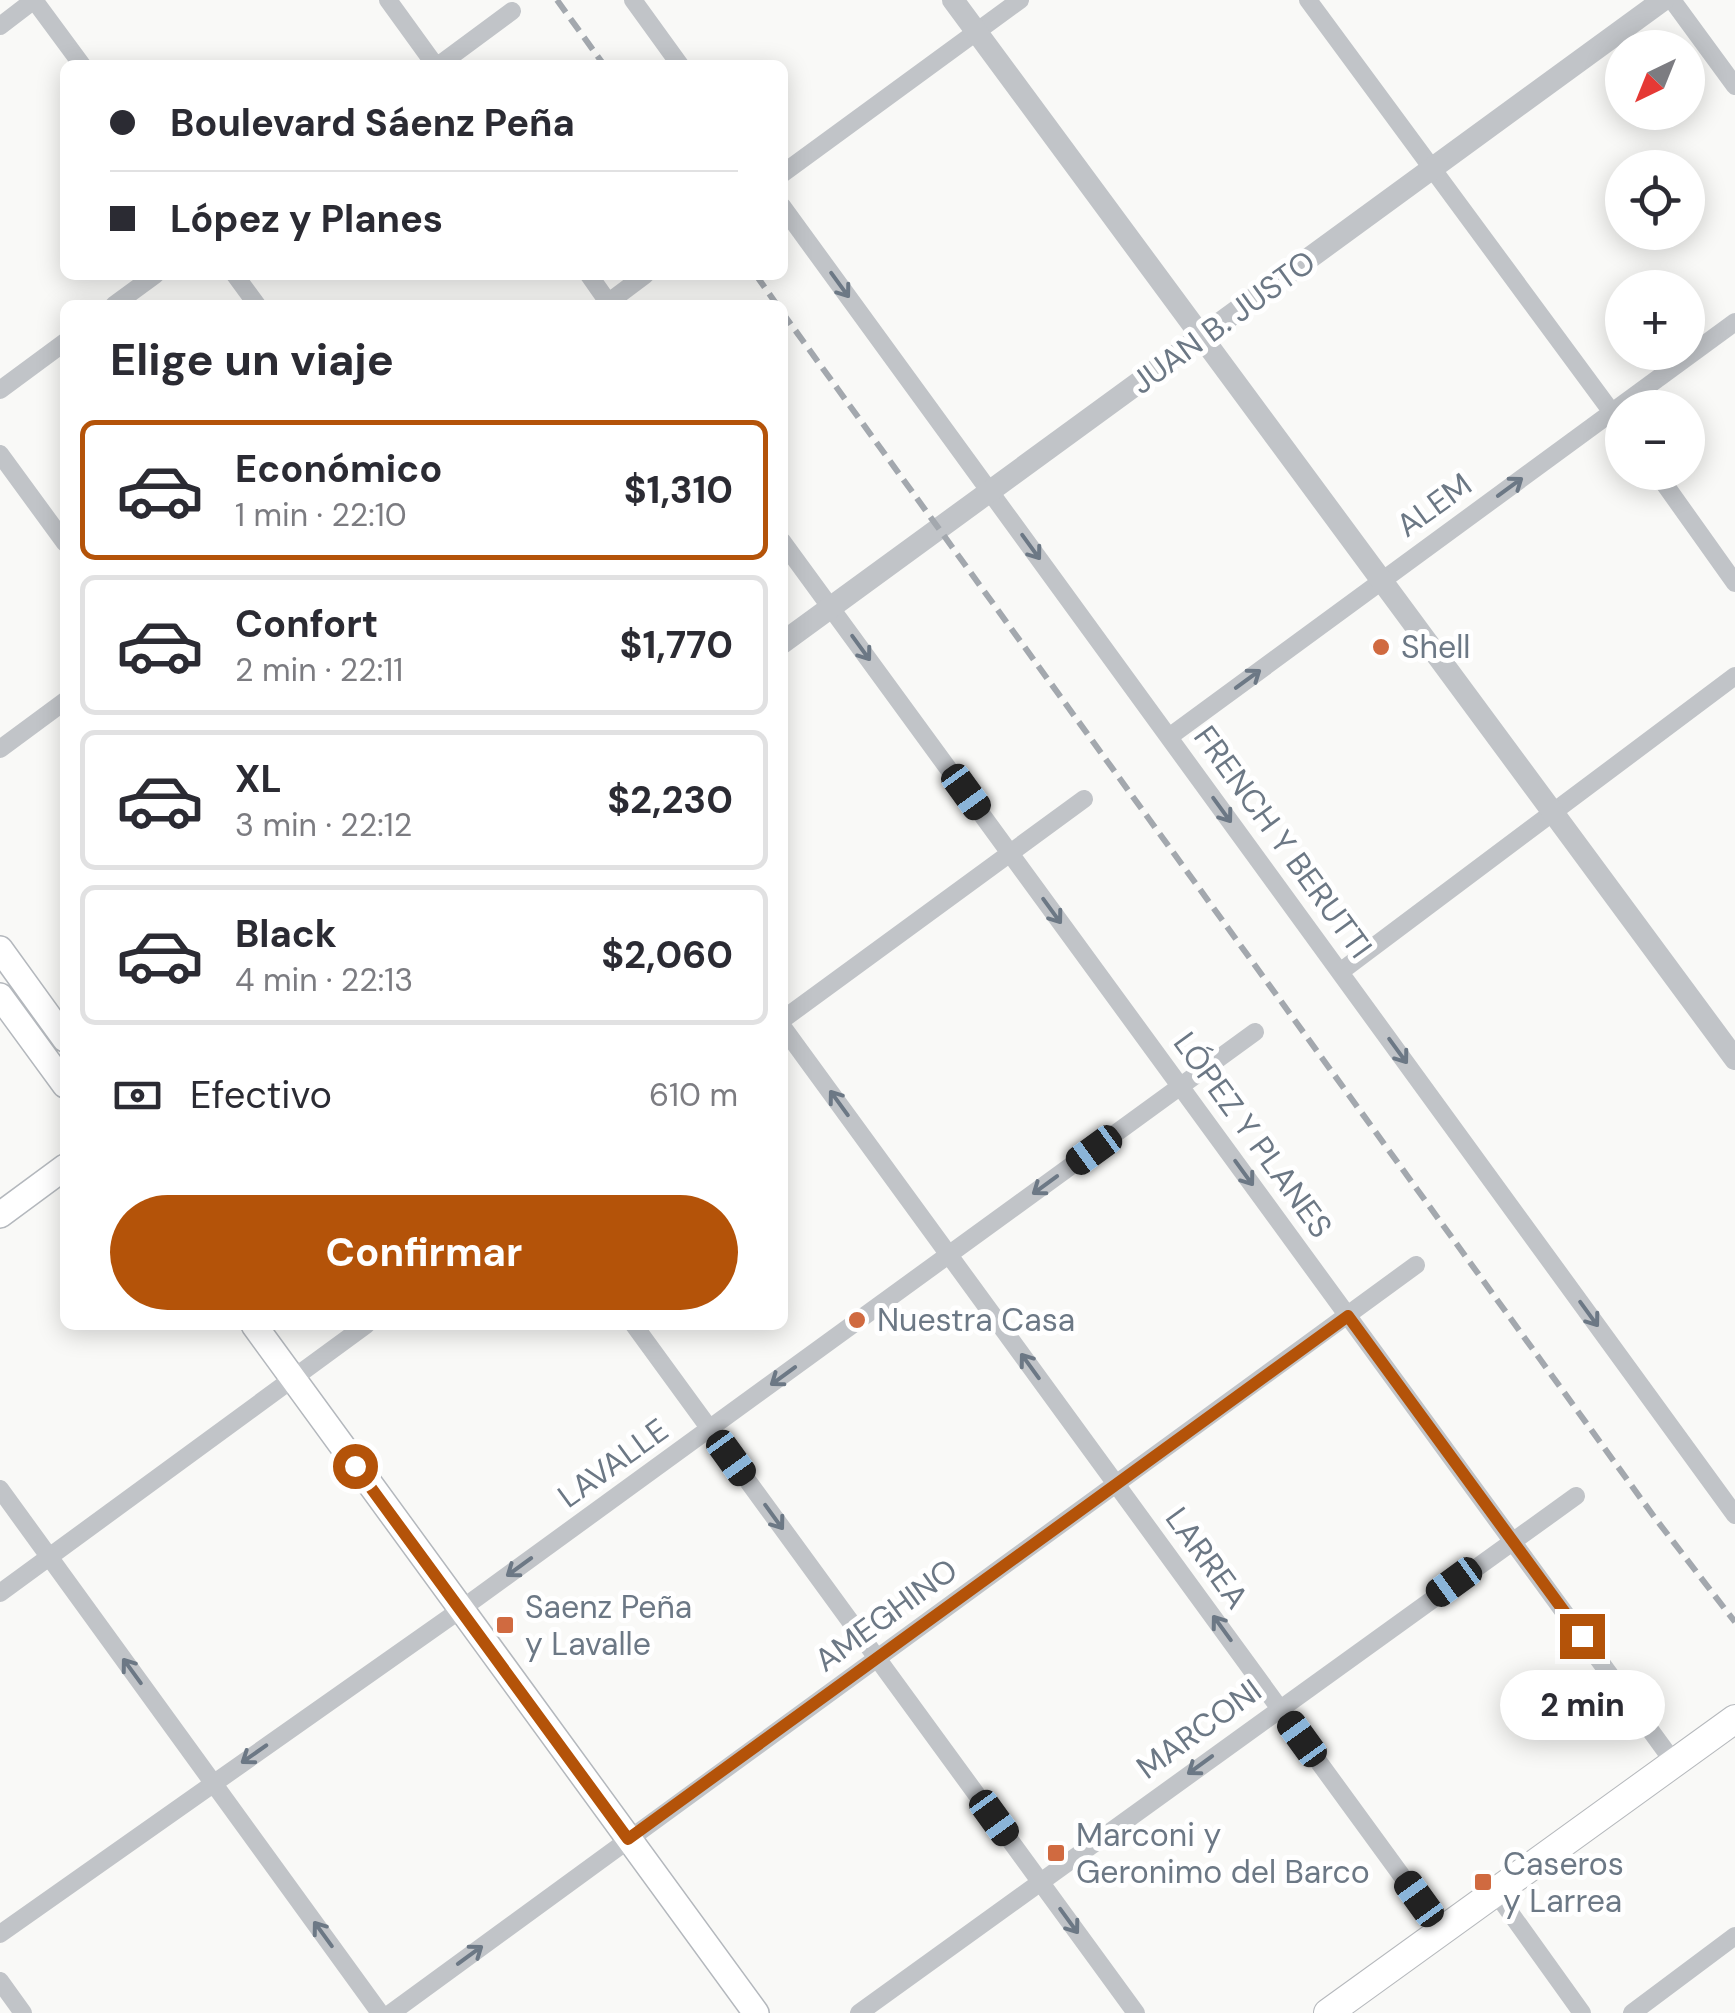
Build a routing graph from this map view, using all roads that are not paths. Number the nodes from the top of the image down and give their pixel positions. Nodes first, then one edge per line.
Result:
1 (34, 0) edge
2 (388, 0) edge
3 (633, 0) edge
4 (953, 0) edge
5 (1020, 0) edge
6 (1308, 0) edge
7 (1663, 0) edge
8 (1672, 0) edge
9 (512, 11) dead end
10 (0, 26) edge
11 (977, 32) junction
12 (78, 60) edge
13 (433, 60) edge
14 (444, 60) edge
15 (676, 60) edge
16 (1735, 86) edge
17 (1434, 167) junction
18 (788, 170) edge
19 (788, 214) edge
20 (148, 280) edge
21 (639, 280) edge
22 (121, 300) edge
23 (613, 300) edge
24 (1735, 322) edge
25 (1202, 337) junction
26 (60, 346) edge
27 (0, 390) edge
28 (1653, 390) edge
29 (1605, 401) edge
30 (1605, 428) edge
31 (0, 454) edge
32 (1669, 490) edge
33 (990, 491) junction
34 (60, 537) edge
35 (788, 549) edge
36 (1382, 580) junction
37 (1735, 583) edge
38 (831, 608) junction
39 (788, 639) edge
40 (1735, 676) edge
41 (60, 705) edge
42 (1169, 737) junction
43 (0, 749) edge
44 (1084, 799) dead end
45 (1552, 812) junction
46 (1010, 853) junction
47 (0, 949) edge
48 (1340, 972) junction
49 (0, 996) edge
50 (788, 1019) edge
51 (788, 1031) edge
52 (60, 1032) edge
53 (1255, 1032) dead end
54 (1731, 1047) edge
55 (60, 1078) edge
56 (1182, 1088) junction
57 (60, 1172) edge
58 (0, 1215) edge
59 (948, 1254) junction
60 (1416, 1265) dead end
61 (1348, 1316) junction
62 (258, 1330) edge
63 (359, 1330) edge
64 (638, 1330) edge
65 (292, 1379) junction
66 (710, 1430) junction
67 (1116, 1484) junction
68 (0, 1490) edge
69 (1576, 1496) dead end
70 (1735, 1515) edge
71 (1512, 1540) junction
72 (49, 1557) junction
73 (0, 1593) edge
74 (460, 1610) junction
75 (877, 1658) junction
76 (1279, 1707) junction
77 (1734, 1723) edge
78 (1675, 1764) junction
79 (214, 1782) junction
80 (628, 1839) junction
81 (1040, 1882) junction
82 (1496, 1893) junction
83 (1442, 1931) junction
84 (0, 1934) edge
85 (1735, 1936) edge
86 (0, 1981) edge
87 (23, 2013) edge
88 (380, 2013) edge
89 (391, 2013) edge
90 (756, 2013) edge
91 (859, 2013) edge
92 (1136, 2013) edge
93 (1328, 2013) edge
94 (1582, 2013) edge
95 (1632, 2013) edge

1 - 10 street
1 - 12 street
2 - 13 street
3 - 15 street
4 - 11 street
5 - 11 street
6 - 17 street
7 - 17 street, JUAN B. JUSTO
8 - 16 street
9 - 14 street
11 - 18 street
11 - 25 street
17 - 25 street, JUAN B. JUSTO
17 - 29 street
19 -> 33 street, FRENCH Y BERUTTI
20 - 22 street
21 - 23 street
24 - 28 street, ALEM
25 - 33 street, JUAN B. JUSTO
25 - 36 street
26 - 27 street
36 -> 30 street, ALEM
31 - 34 street
32 - 37 street
33 - 38 street, JUAN B. JUSTO
33 -> 42 street, FRENCH Y BERUTTI
35 - 38 street, LÓPEZ Y PLANES
42 -> 36 street, ALEM
36 - 45 street
38 - 39 street, JUAN B. JUSTO
38 -> 46 street, LÓPEZ Y PLANES
40 - 45 street
41 - 43 street
42 -> 48 street, FRENCH Y BERUTTI
44 - 46 street
45 - 48 street
45 - 54 street
46 - 50 street
46 -> 56 street, LÓPEZ Y PLANES
47 - 52 main road
48 -> 70 street, FRENCH Y BERUTTI
49 - 55 main road
59 -> 51 street, LARREA
53 - 56 street, LAVALLE
56 -> 59 street, LAVALLE
56 -> 61 street, LÓPEZ Y PLANES
57 - 58 main road
59 -> 66 street, LAVALLE
67 -> 59 street, LARREA
60 - 61 street, AMEGHINO
61 - 67 street, AMEGHINO
61 - 71 street, LÓPEZ Y PLANES
62 - 65 main road
63 - 65 street
64 - 66 street
65 - 72 street
65 - 74 main road
66 -> 74 street, LAVALLE
66 -> 75 street
67 - 75 street, AMEGHINO
76 -> 67 street, LARREA
68 - 72 street
69 - 71 street, MARCONI
71 - 76 street, MARCONI
71 - 78 street, LÓPEZ Y PLANES
72 - 73 street
79 -> 72 street
74 -> 79 street, LAVALLE
74 - 80 main road
75 - 80 street, AMEGHINO
75 - 81 street
76 -> 81 street, MARCONI
76 - 83 street, LARREA
77 - 78 main road
78 - 82 main road
79 - 84 street, LAVALLE
88 -> 79 street
89 -> 80 street, AMEGHINO
80 - 90 main road
81 - 91 street, MARCONI
81 -> 92 street
82 - 83 main road
82 - 94 street
83 - 93 main road
85 - 95 street
86 - 87 street

